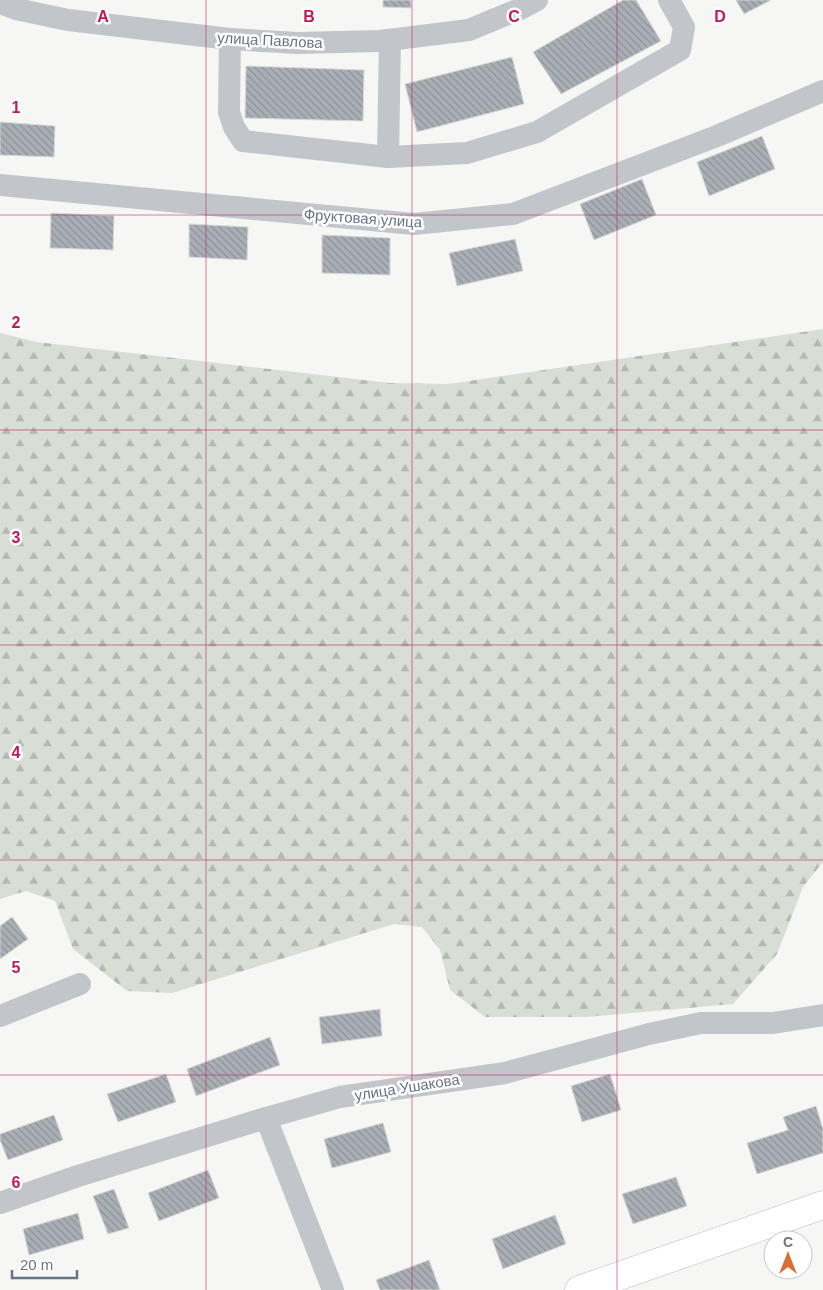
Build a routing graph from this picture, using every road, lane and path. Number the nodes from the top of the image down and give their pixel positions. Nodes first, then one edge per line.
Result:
1 (537, 0) edge
2 (669, 0) edge
3 (0, 3) edge
4 (230, 39) junction
5 (390, 40) junction
6 (823, 91) edge
7 (388, 157) junction
8 (0, 185) edge
9 (80, 984) dead end
10 (823, 1015) edge
11 (0, 1016) edge
12 (266, 1118) junction
13 (0, 1203) edge
14 (823, 1205) edge
15 (333, 1290) edge
16 (579, 1290) edge

1 - 5 street, улица Павлова
2 - 7 street
3 - 4 street, улица Павлова
4 - 5 street, улица Павлова
4 - 7 street
5 - 7 street
6 - 8 street, Фруктовая улица
9 - 11 street
10 - 12 street, улица Ушакова
12 - 13 street, улица Ушакова
12 - 15 street
14 - 16 main road

